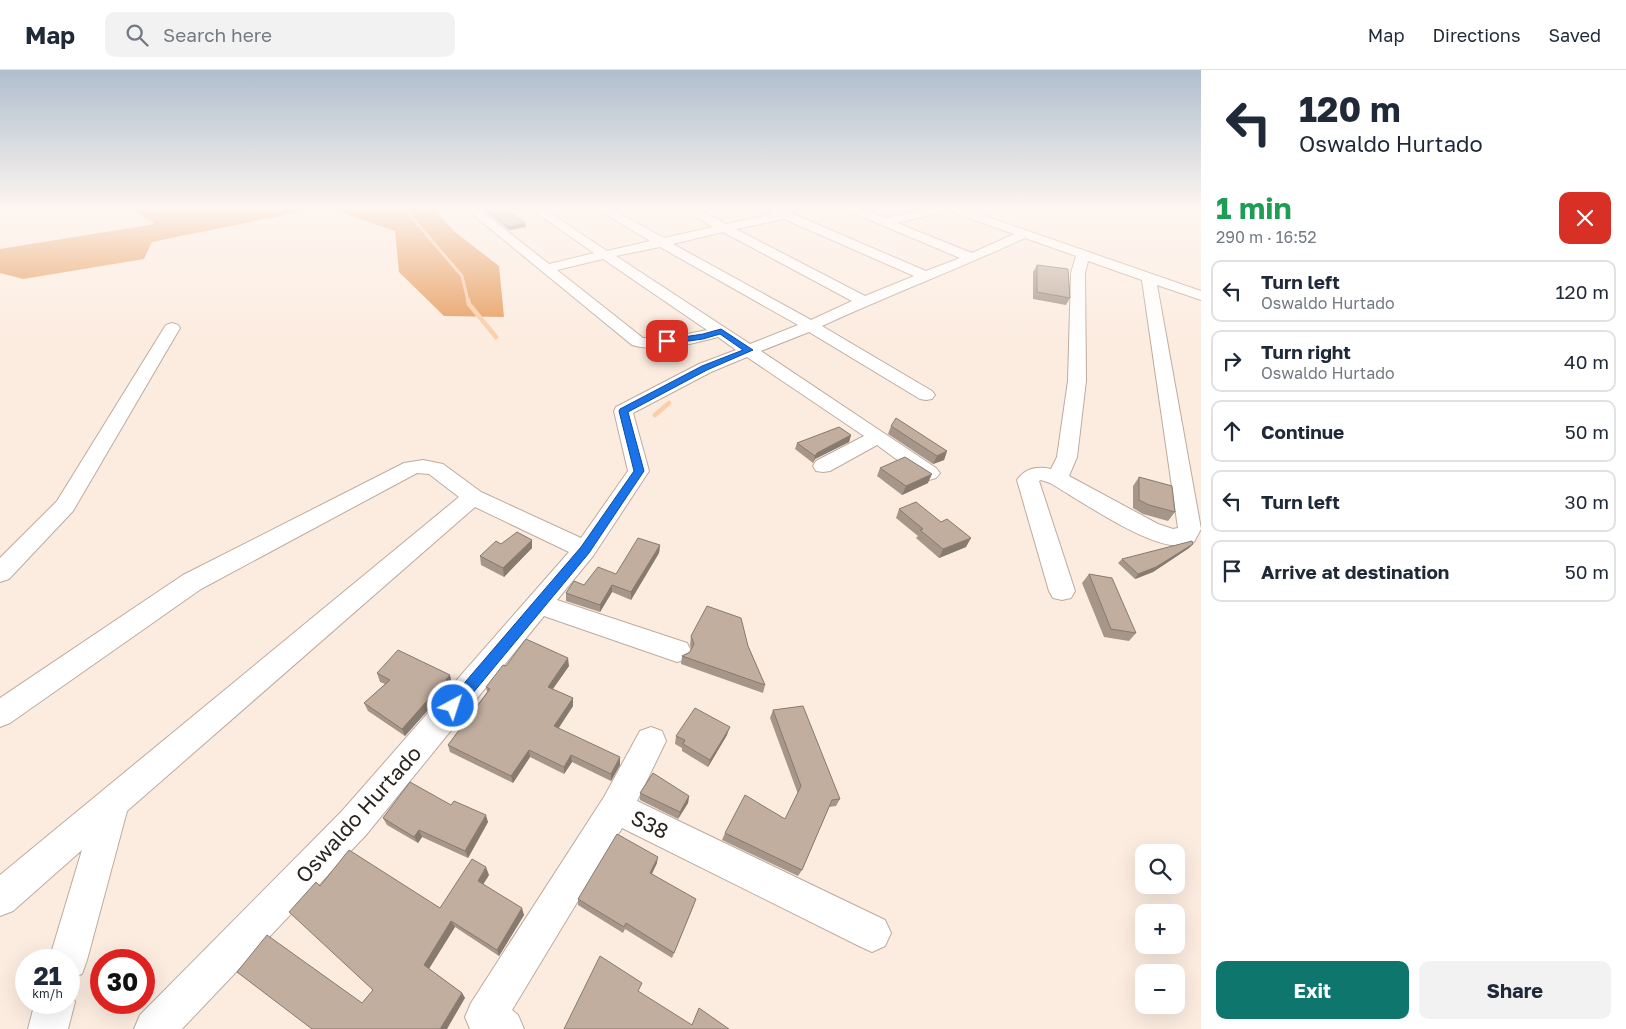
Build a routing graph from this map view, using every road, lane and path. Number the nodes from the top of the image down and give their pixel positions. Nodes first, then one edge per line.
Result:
1 (528, 253) edge
2 (600, 253) edge
3 (618, 253) edge
4 (680, 253) edge
5 (773, 253) edge
6 (872, 253) edge
7 (959, 253) edge
8 (984, 253) edge
9 (1079, 253) edge
10 (1083, 254) junction
11 (605, 256) junction
12 (972, 258) junction
13 (547, 268) junction
14 (925, 276) junction
15 (1148, 278) junction
16 (1201, 296) edge
17 (864, 301) junction
18 (810, 326) junction
19 (172, 328) dead end
20 (721, 331) junction
21 (749, 350) junction
22 (926, 395) dead end
23 (878, 438) junction
24 (823, 466) dead end
25 (929, 473) edge
26 (1057, 478) junction
27 (473, 497) junction
28 (585, 550) junction
29 (0, 573) edge
30 (1062, 591) dead end
31 (539, 604) junction
32 (677, 651) dead end
33 (0, 714) edge
34 (651, 741) dead end
35 (113, 803) junction
36 (616, 808) junction
37 (0, 898) edge
38 (872, 933) dead end
39 (71, 949) edge
40 (52, 1014) edge
41 (488, 1025) edge
42 (48, 1029) edge
43 (154, 1029) edge

1 - 13 street
2 - 11 street
3 - 11 street
4 - 18 street
5 - 17 street
6 - 14 street
7 - 12 street
8 - 12 street, Oswaldo Hurtado
9 - 10 street
10 - 15 street
10 - 26 street
11 - 13 street
11 - 20 street
12 - 14 street, Oswaldo Hurtado
13 - 20 street
14 - 17 street, Oswaldo Hurtado
15 - 16 street
15 - 26 street
17 - 18 street, Oswaldo Hurtado
18 - 21 street, Oswaldo Hurtado
18 - 22 street
19 - 29 street
20 - 21 street
21 - 23 street
21 - 28 street, Oswaldo Hurtado
23 - 24 street
23 - 25 street
26 - 30 street
27 - 28 street
27 - 33 street
27 - 35 street
28 - 31 street, Oswaldo Hurtado
31 - 32 street
31 - 43 street, Oswaldo Hurtado
34 - 36 street
35 - 37 street
35 - 39 street
36 - 38 street, S38
36 - 41 street, S38
40 - 42 street

